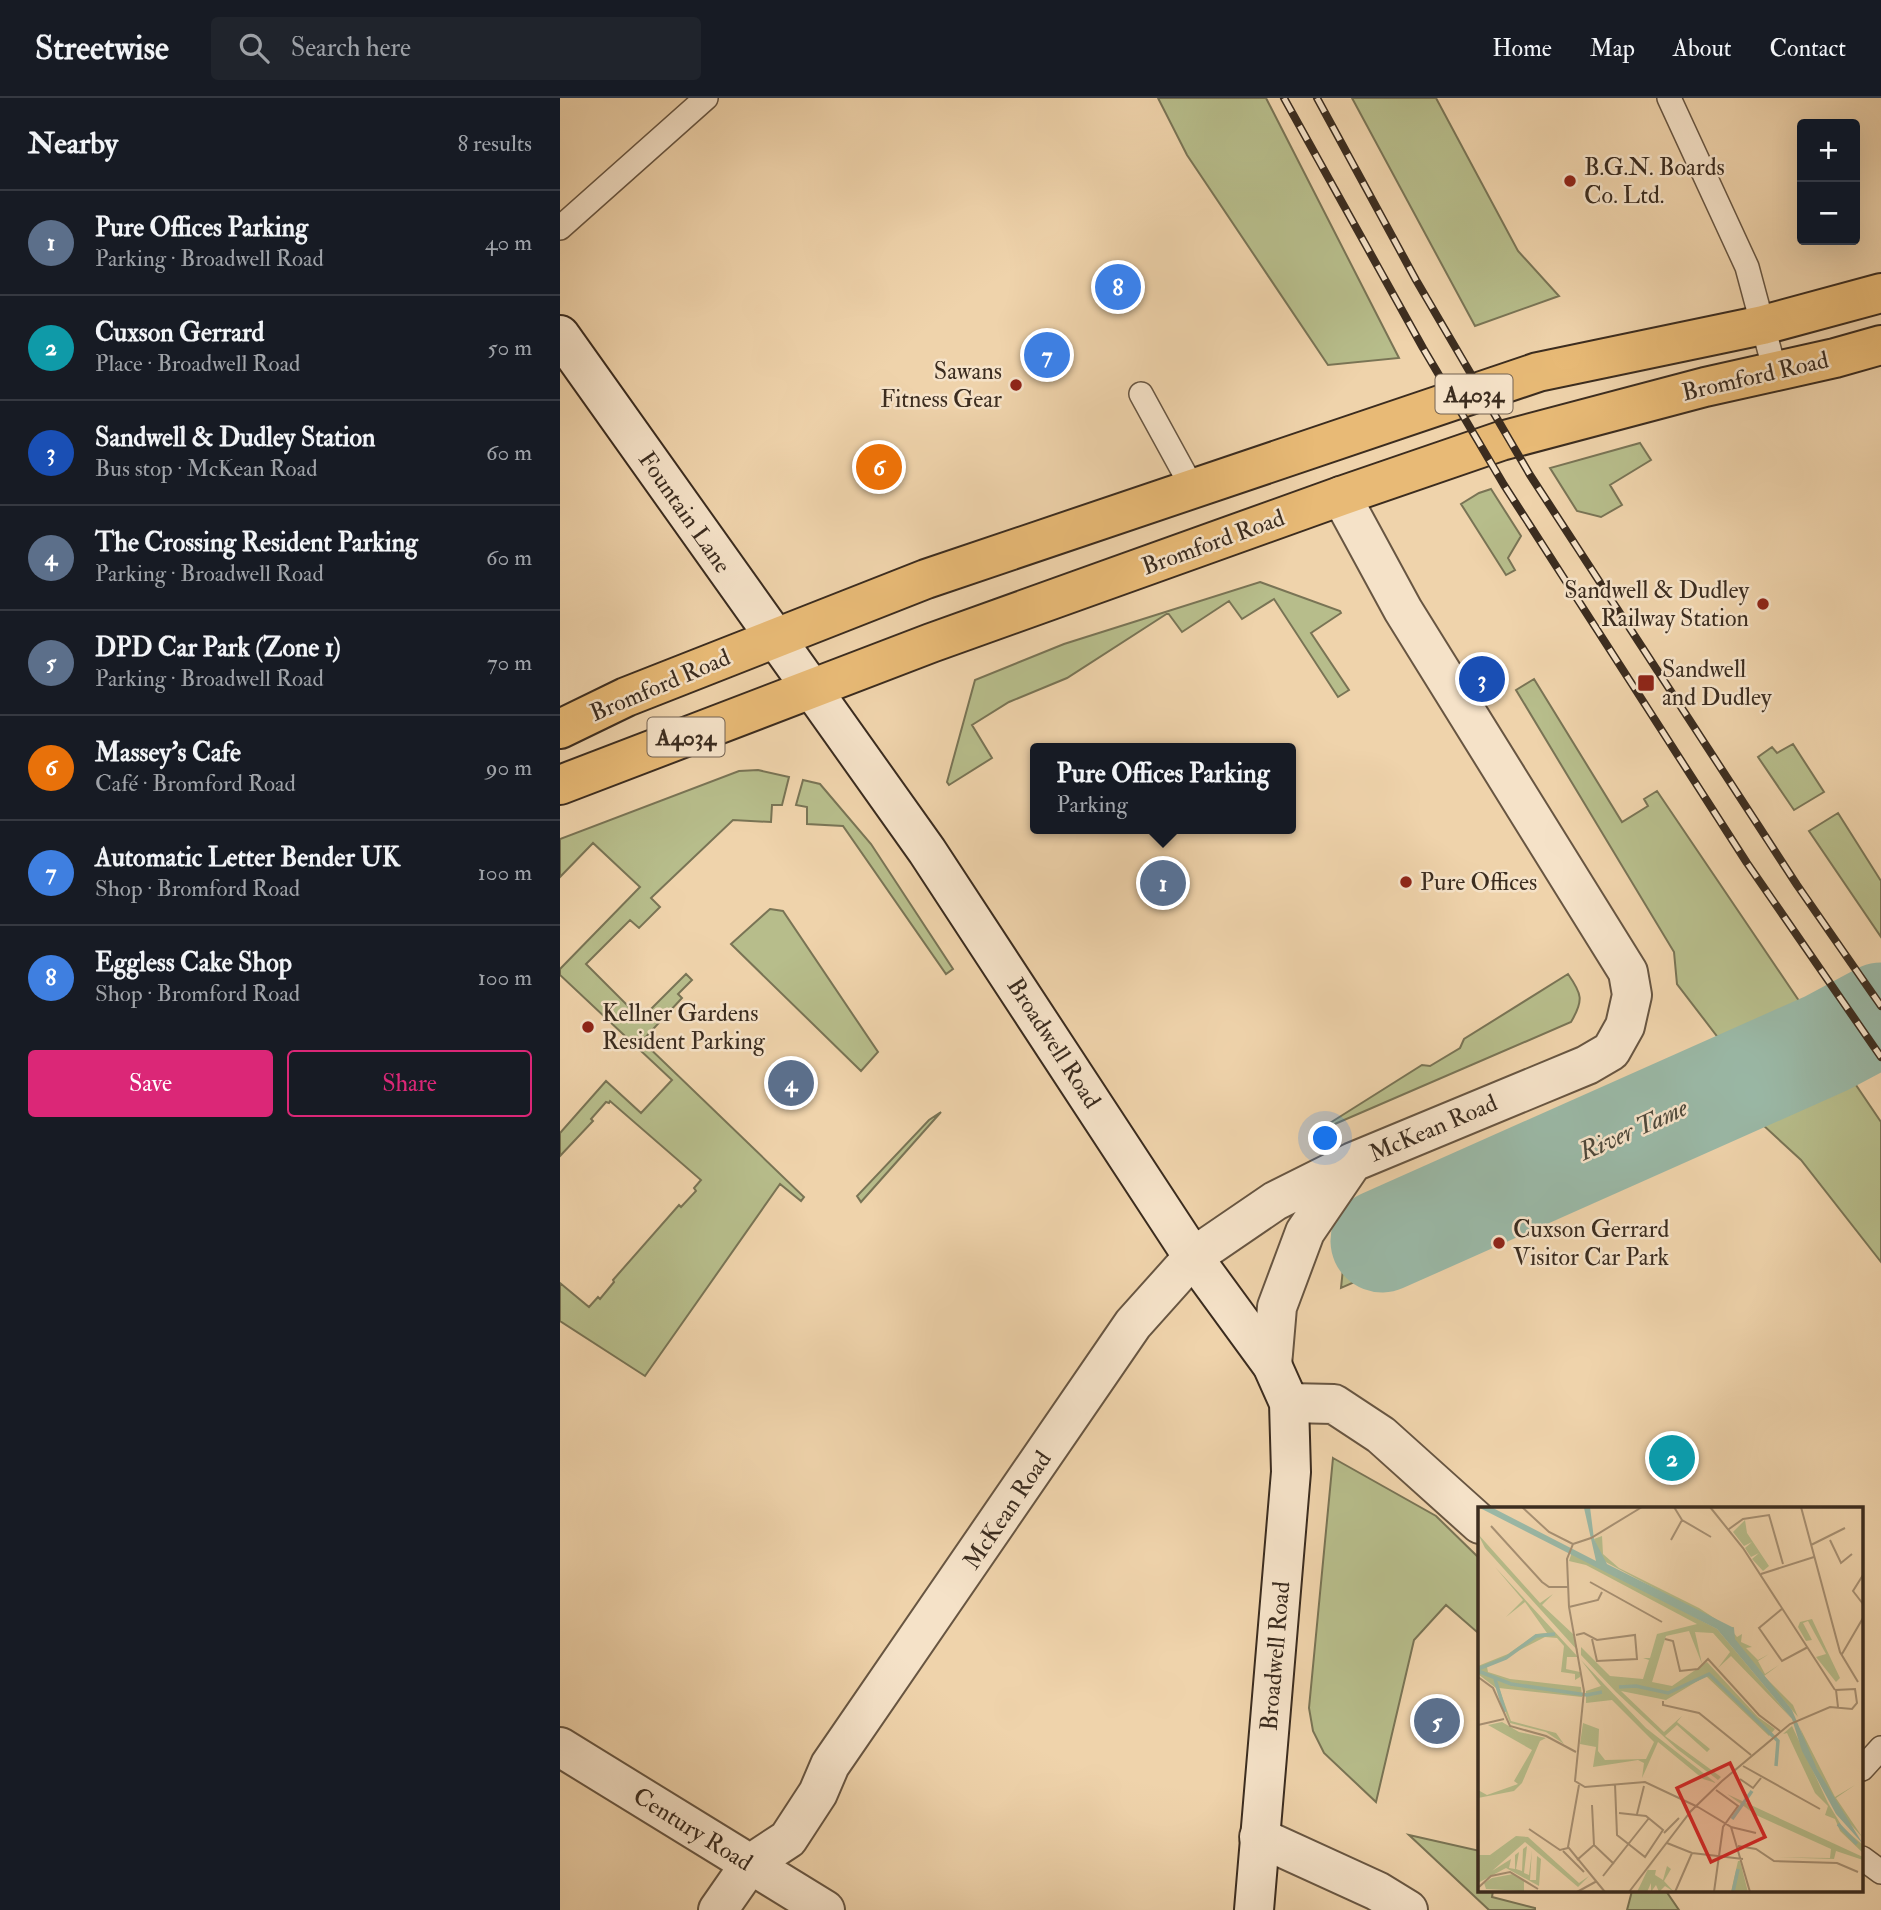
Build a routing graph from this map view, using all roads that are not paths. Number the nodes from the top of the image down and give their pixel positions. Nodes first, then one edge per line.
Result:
1 (706, 98) edge
2 (1669, 98) edge
3 (560, 228) edge
4 (1881, 293) edge
5 (1837, 306) junction
6 (1881, 320) edge
7 (1763, 325) junction
8 (560, 335) edge
9 (1881, 345) edge
10 (1775, 371) junction
11 (1141, 394) dead end
12 (1183, 492) junction
13 (1341, 496) junction
14 (775, 638) junction
15 (812, 688) junction
16 (560, 729) edge
17 (560, 785) edge
18 (1353, 1162) junction
19 (1194, 1257) junction
20 (1272, 1365) junction
21 (1289, 1403) junction
22 (1478, 1522) edge
23 (560, 1747) edge
24 (1881, 1748) edge
25 (1864, 1767) edge
26 (1259, 1837) junction
27 (1864, 1859) edge
28 (750, 1864) junction
29 (1881, 1872) edge
30 (718, 1910) edge
31 (825, 1910) edge
32 (1254, 1910) edge
33 (1408, 1910) edge

1 - 3 lane
2 - 7 lane
4 - 5 main road, Bromford Road / A4034
5 - 6 main road
5 - 7 main road, Bromford Road / A4034
7 - 10 lane
7 - 12 main road, Bromford Road / A4034
8 - 14 street, Fountain Lane
9 - 10 main road, Bromford Road / A4034
10 - 13 main road, Bromford Road / A4034
11 - 12 lane
12 - 13 main road
12 - 14 main road, Bromford Road / A4034
13 - 15 main road, Bromford Road / A4034
13 - 18 street, McKean Road
14 - 15 street, Fountain Lane
14 - 16 main road, Bromford Road / A4034
15 - 17 main road, Bromford Road / A4034
15 - 19 street, Broadwell Road
18 - 19 street, McKean Road
18 - 20 street
19 - 20 street, Broadwell Road
19 - 28 street, McKean Road
20 - 21 street, Broadwell Road
21 - 22 street
21 - 26 street, Broadwell Road
23 - 28 street, Century Road
24 - 25 lane
26 - 32 street, Broadwell Road
26 - 33 street
27 - 29 lane
28 - 30 street, McKean Road
28 - 31 street, Century Road

